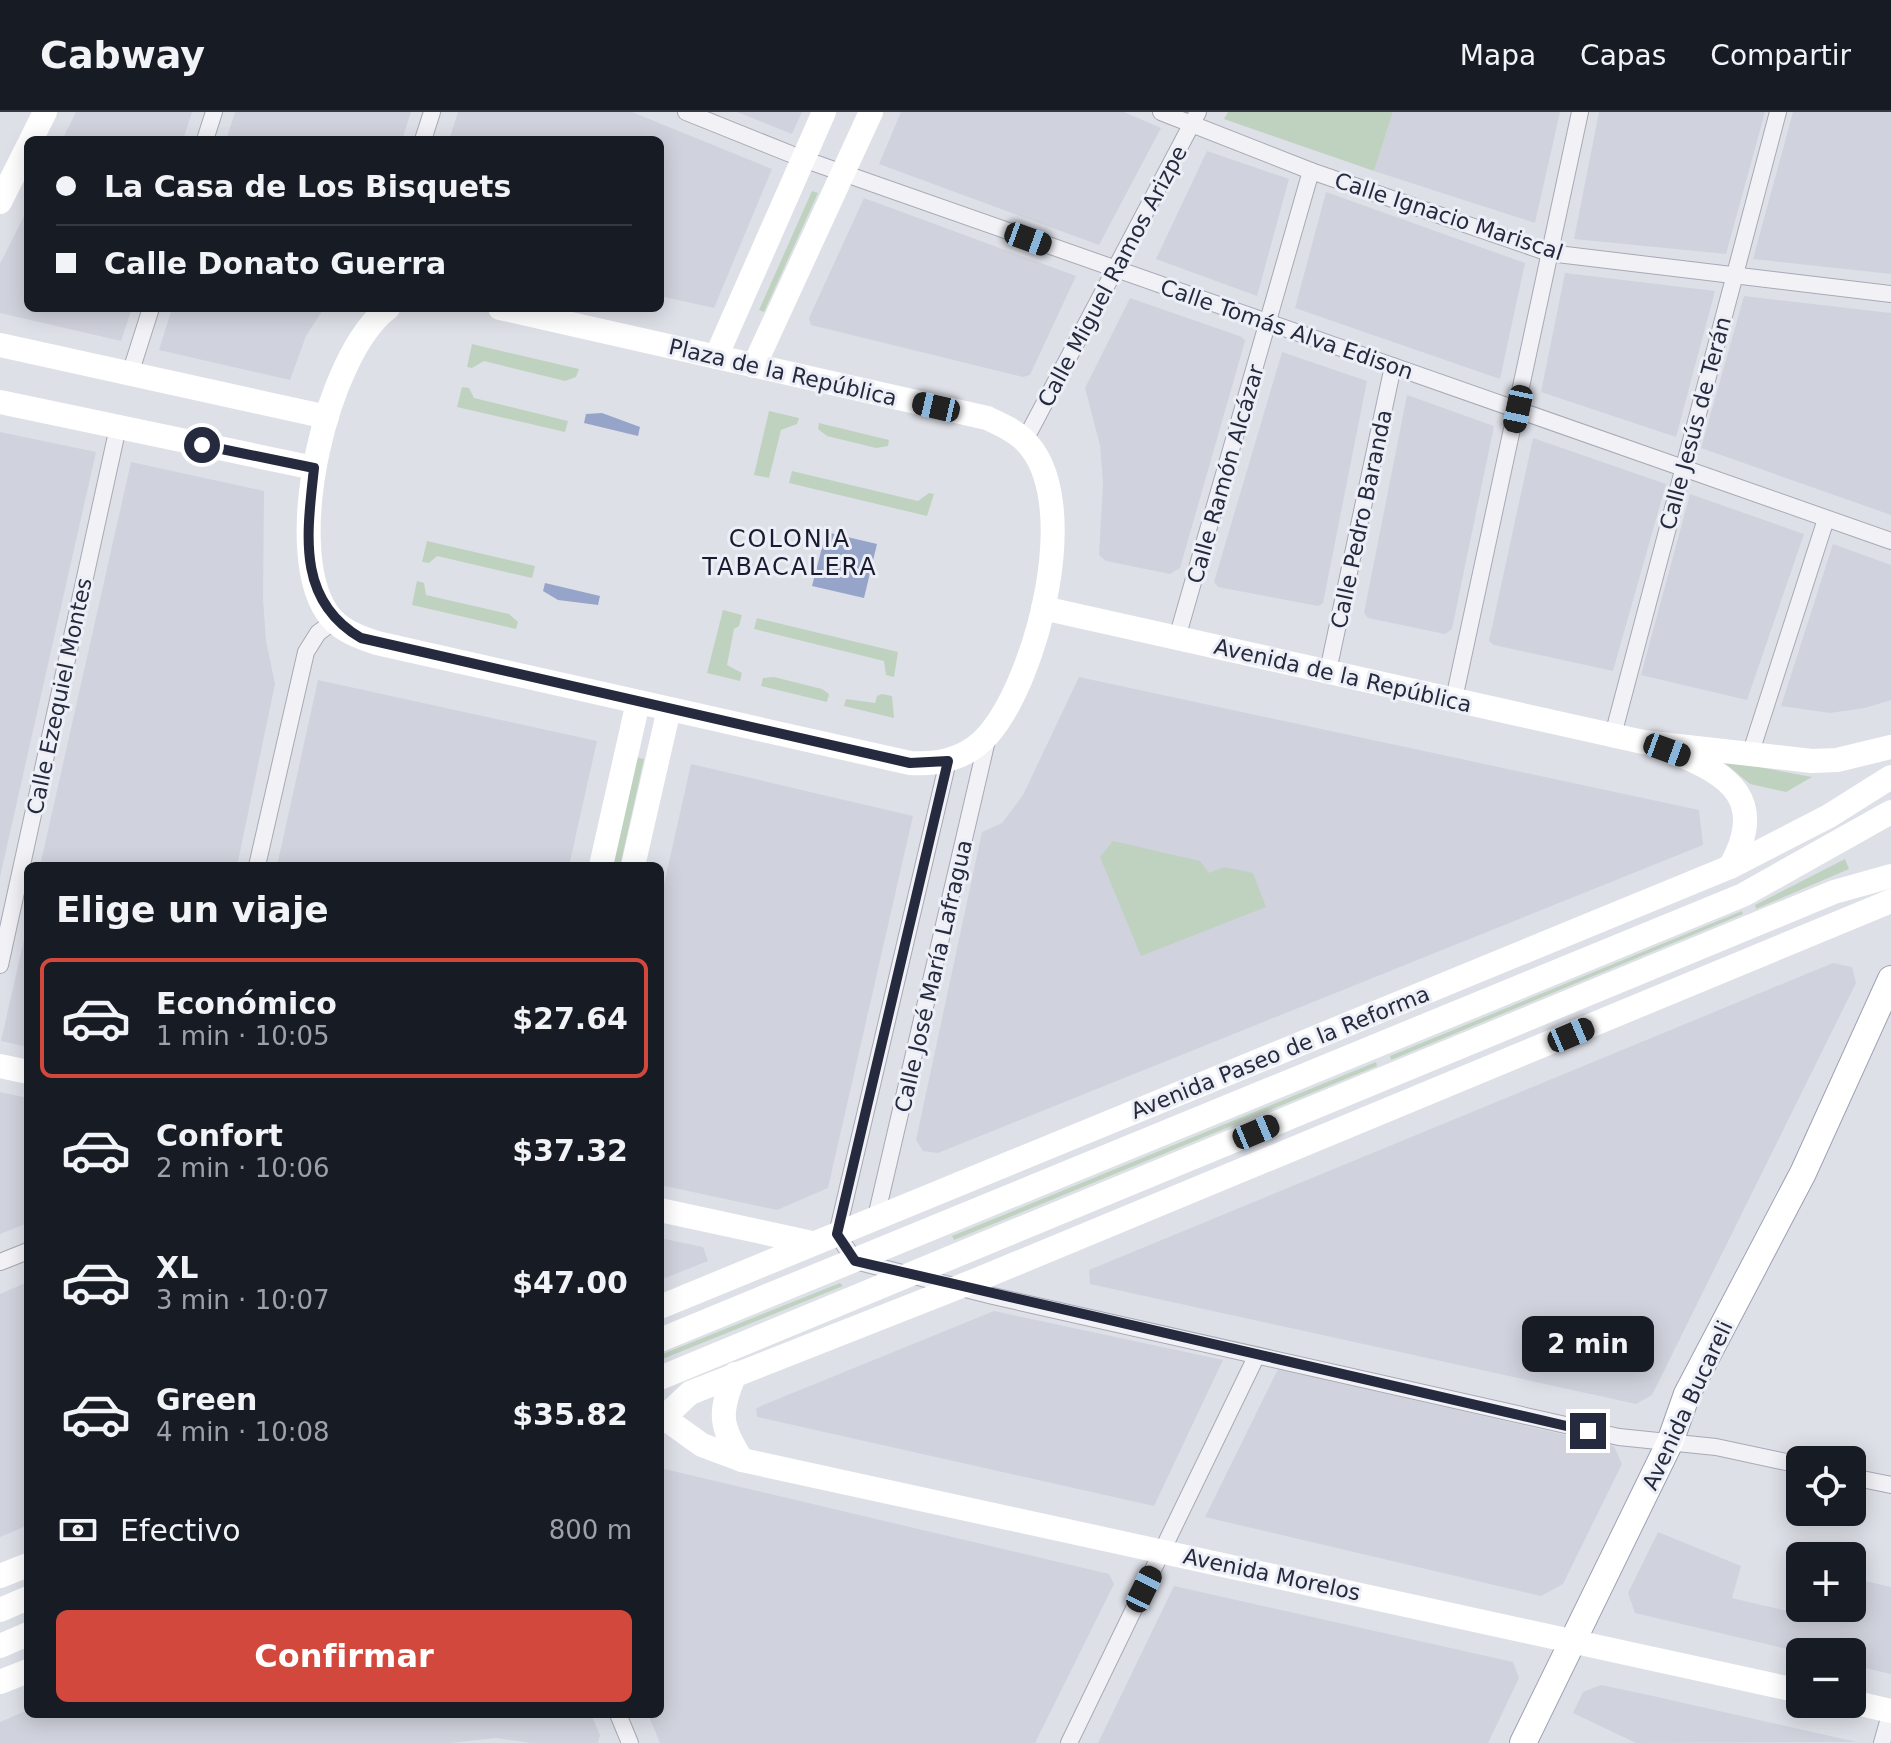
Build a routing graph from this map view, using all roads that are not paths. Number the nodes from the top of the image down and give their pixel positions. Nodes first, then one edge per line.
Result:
1 (45, 112) edge
2 (214, 112) edge
3 (432, 112) edge
4 (686, 112) edge
5 (824, 112) edge
6 (871, 112) edge
7 (1161, 112) edge
8 (1580, 112) edge
9 (1778, 112) edge
10 (1195, 119) edge
11 (33, 136) edge
12 (206, 136) edge
13 (424, 136) edge
14 (24, 154) edge
15 (803, 159) junction
16 (1311, 171) junction
17 (842, 173) junction
18 (0, 202) edge
19 (1549, 253) junction
20 (1117, 271) junction
21 (1735, 275) junction
22 (1891, 294) edge
23 (150, 312) edge
24 (381, 312) edge
25 (518, 312) edge
26 (1270, 324) junction
27 (0, 345) edge
28 (716, 357) junction
29 (754, 366) junction
30 (1393, 366) junction
31 (130, 374) junction
32 (0, 402) edge
33 (1518, 409) junction
34 (327, 417) junction
35 (118, 427) junction
36 (1025, 440) junction
37 (314, 468) junction
38 (1683, 468) junction
39 (1826, 519) junction
40 (1891, 541) edge
41 (1043, 608) junction
42 (334, 621) junction
43 (1177, 638) junction
44 (1328, 671) junction
45 (1454, 699) junction
46 (638, 702) junction
47 (669, 709) junction
48 (989, 734) junction
49 (1613, 735) junction
50 (1643, 742) junction
51 (1891, 747) edge
52 (1750, 755) junction
53 (948, 761) junction
54 (1891, 777) edge
55 (1891, 812) edge
56 (258, 862) edge
57 (602, 862) edge
58 (634, 862) edge
59 (1730, 867) junction
60 (1891, 876) edge
61 (1891, 901) edge
62 (0, 965) edge
63 (1891, 979) edge
64 (0, 1066) edge
65 (24, 1071) edge
66 (664, 1211) edge
67 (876, 1217) junction
68 (837, 1234) junction
69 (812, 1243) junction
70 (24, 1253) edge
71 (855, 1261) junction
72 (0, 1262) edge
73 (910, 1275) junction
74 (959, 1287) junction
75 (664, 1305) edge
76 (664, 1338) edge
77 (1256, 1357) junction
78 (735, 1374) junction
79 (664, 1376) edge
80 (664, 1415) edge
81 (664, 1419) edge
82 (1670, 1442) junction
83 (742, 1460) junction
84 (1786, 1462) edge
85 (1866, 1480) edge
86 (1891, 1485) edge
87 (1162, 1550) junction
88 (24, 1567) edge
89 (0, 1576) edge
90 (24, 1600) edge
91 (0, 1610) edge
92 (24, 1636) edge
93 (1573, 1639) junction
94 (0, 1646) edge
95 (24, 1673) edge
96 (0, 1682) edge
97 (1786, 1688) edge
98 (1866, 1705) edge
99 (1891, 1711) edge
100 (620, 1718) edge
101 (630, 1743) edge
102 (1069, 1743) edge
103 (1523, 1743) edge
104 (1882, 1743) edge

1 - 11 main road
2 - 12 street
3 - 13 street
4 - 15 street, Calle Tomás Alva Edison
5 - 15 main road
6 - 17 main road
7 - 10 street, Calle Ignacio Mariscal
8 - 19 street
9 - 21 street, Calle Jesús de Terán
10 - 16 street, Calle Ignacio Mariscal
10 - 20 street, Calle Miguel Ramos Arizpe
14 - 18 main road
15 - 17 street, Calle Tomás Alva Edison
15 - 28 main road
16 - 19 street, Calle Ignacio Mariscal
16 - 26 street, Calle Ramón Alcázar
17 - 20 street, Calle Tomás Alva Edison
17 - 29 main road
19 - 21 street, Calle Ignacio Mariscal
19 - 33 street
20 - 26 street, Calle Tomás Alva Edison
20 - 36 street, Calle Miguel Ramos Arizpe
21 - 22 street, Calle Ignacio Mariscal
21 - 38 street, Calle Jesús de Terán
23 - 31 street
24 - 34 main road
25 - 28 main road, Plaza de la República
26 - 30 street, Calle Tomás Alva Edison
26 - 43 street, Calle Ramón Alcázar
27 - 31 main road
28 - 29 main road, Plaza de la República
29 - 36 main road, Plaza de la República
30 - 33 street, Calle Tomás Alva Edison
30 - 44 street, Calle Pedro Baranda
31 - 34 main road
32 - 35 main road
33 - 38 street, Calle Tomás Alva Edison
33 - 45 street
34 - 37 main road
35 - 37 main road
35 - 62 street, Calle Ezequiel Montes
36 - 41 main road
37 - 42 main road
38 - 39 street, Calle Tomás Alva Edison
38 - 49 street, Calle Jesús de Terán
39 - 40 street, Calle Tomás Alva Edison
39 - 52 street
41 - 43 main road, Avenida de la República
41 - 48 main road
42 - 46 main road
42 - 56 street
43 - 44 main road, Avenida de la República
44 - 45 main road, Avenida de la República
45 - 49 main road, Avenida de la República
46 - 47 main road
46 - 57 main road
47 - 53 main road
47 - 58 main road
48 - 53 main road
48 - 67 street, Calle José María Lafragua
49 - 50 main road, Avenida de la República
50 - 52 main road, Avenida de la República
50 - 59 main road, Avenida de la República
51 - 52 main road, Avenida de la República
53 - 68 street, Calle José María Lafragua
54 - 59 main road, Avenida Paseo de la Reforma
55 - 71 main road, Avenida Paseo de la Reforma
59 - 67 main road, Avenida Paseo de la Reforma
60 - 73 main road
61 - 74 main road
63 - 82 main road, Avenida Bucareli
64 - 65 main road
66 - 69 main road
67 - 68 main road, Avenida Paseo de la Reforma
68 - 69 main road, Avenida Paseo de la Reforma
68 - 71 street
69 - 75 main road, Avenida Paseo de la Reforma
70 - 72 street
71 - 73 street
71 - 76 main road, Avenida Paseo de la Reforma
73 - 74 street
73 - 79 main road
74 - 77 street
74 - 78 main road
77 - 82 street
77 - 87 street
78 - 80 main road
78 - 83 main road
81 - 83 main road, Avenida Morelos
82 - 84 street
82 - 93 main road, Avenida Bucareli
83 - 87 main road, Avenida Morelos
85 - 86 street
87 - 93 main road, Avenida Morelos
87 - 102 street
88 - 89 main road
90 - 91 main road
92 - 94 main road
93 - 97 main road, Avenida Morelos
93 - 103 main road, Avenida Bucareli
95 - 96 main road
98 - 99 main road
99 - 104 street
100 - 101 street

